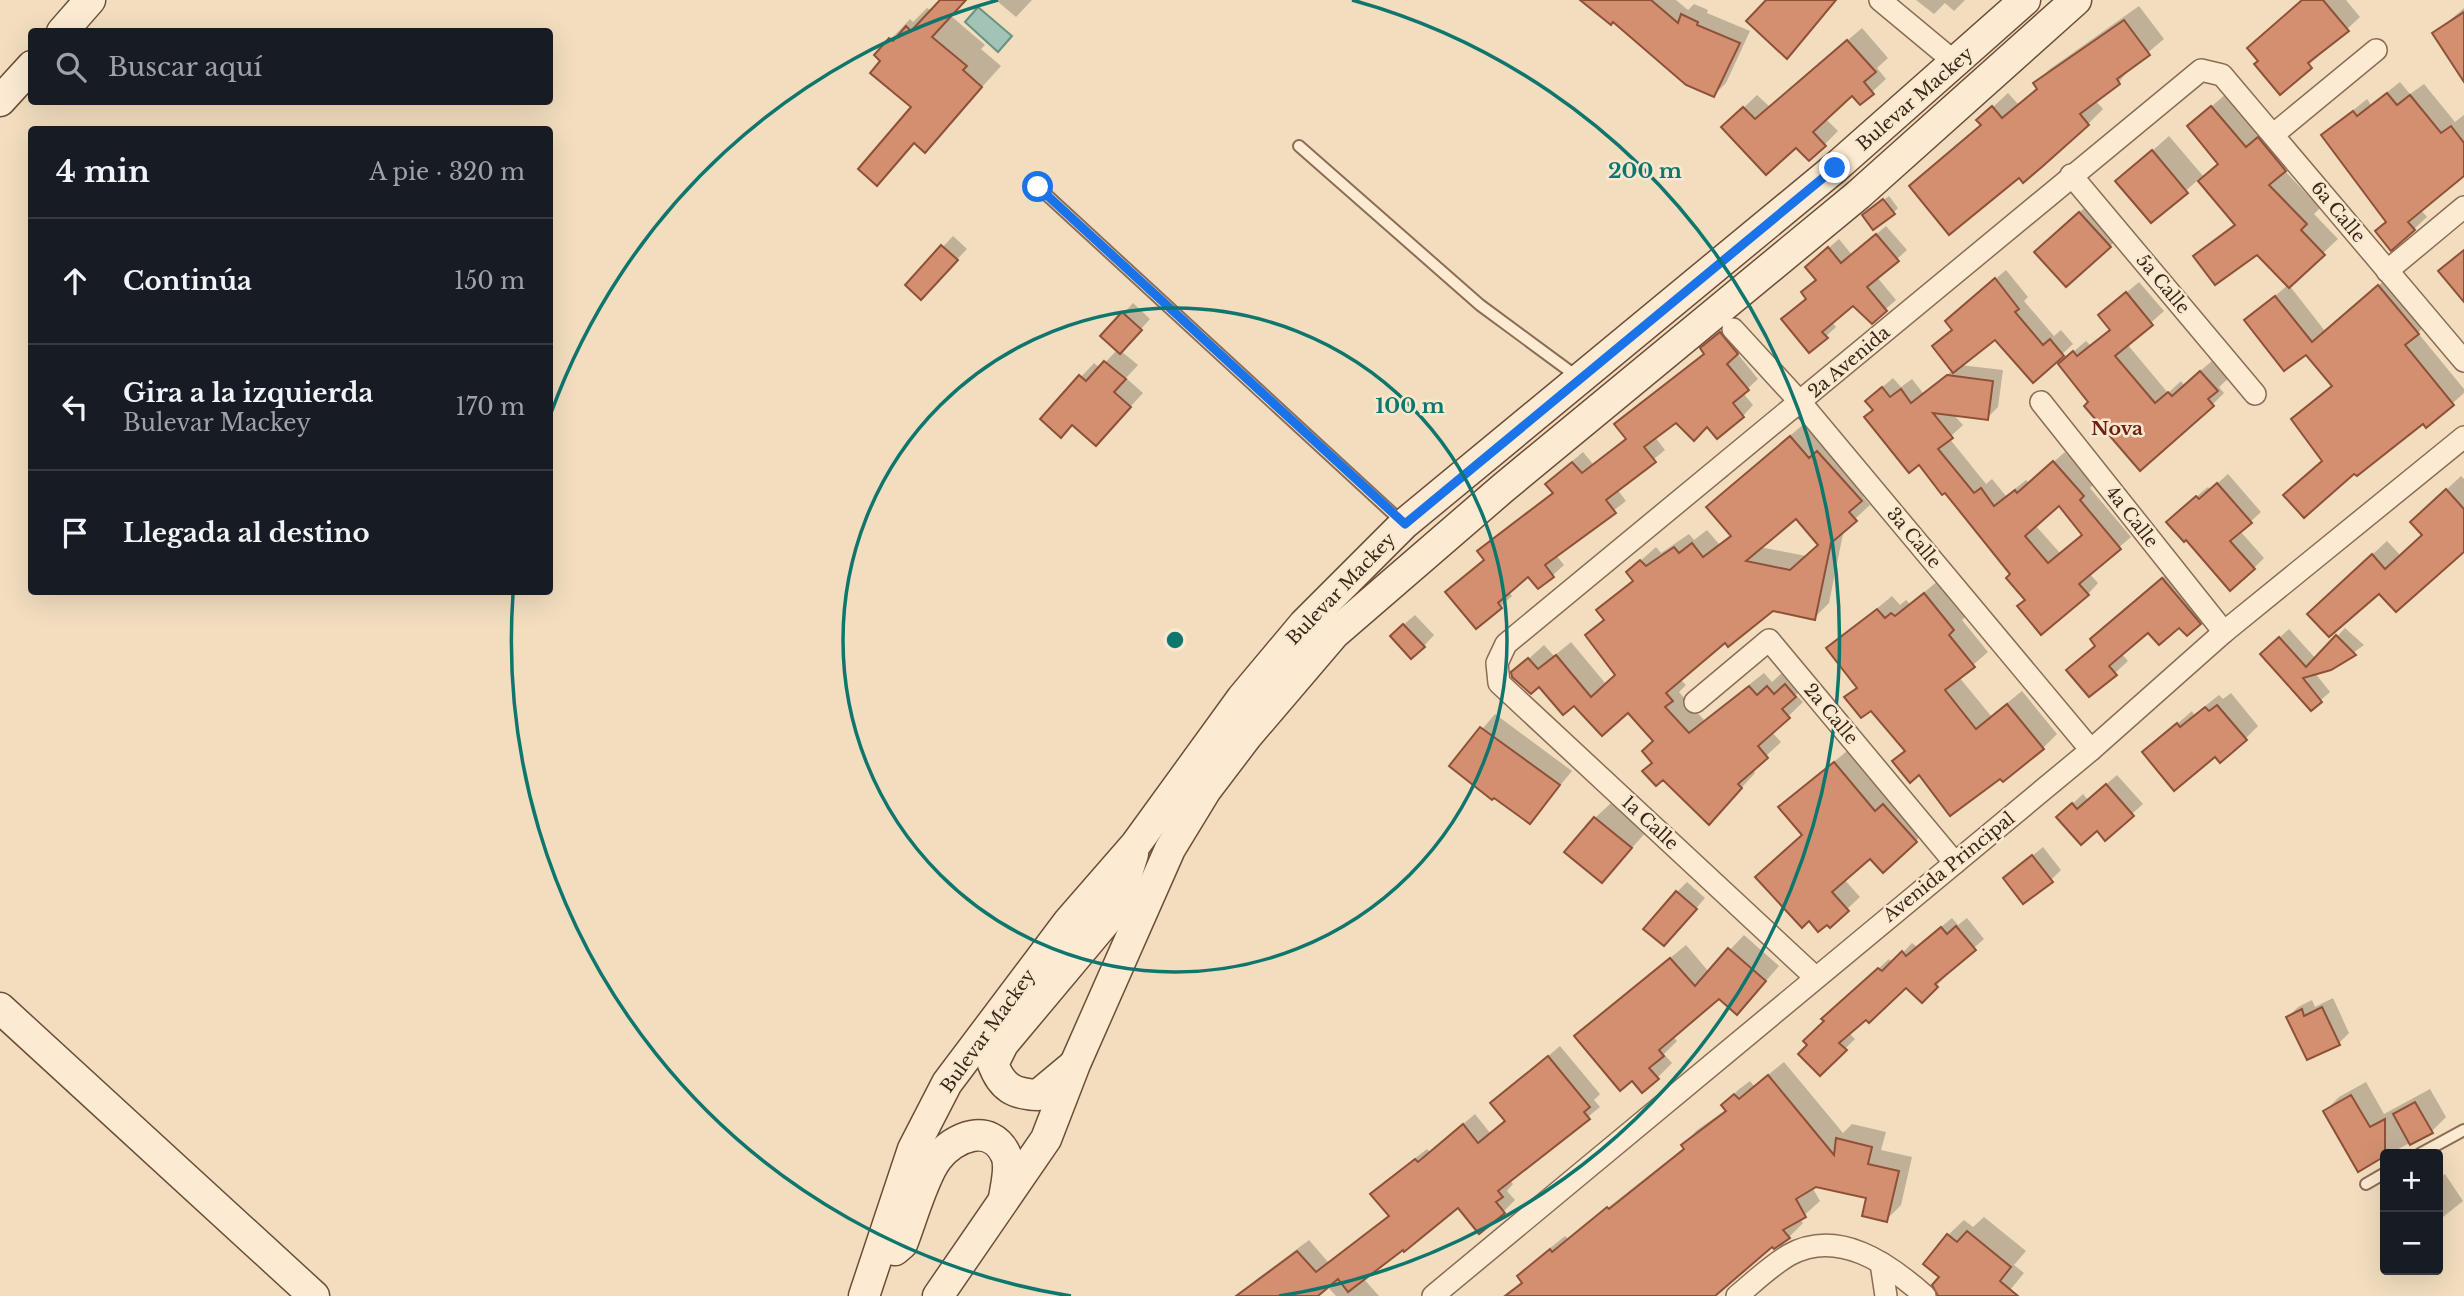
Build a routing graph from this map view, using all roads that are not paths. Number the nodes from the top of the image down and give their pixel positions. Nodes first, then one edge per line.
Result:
1 (90, 0) edge
2 (1881, 0) edge
3 (2025, 0) edge
4 (2076, 0) edge
5 (66, 28) edge
6 (2376, 50) dead end
7 (1957, 64) junction
8 (2208, 69) joint
9 (28, 70) edge
10 (0, 101) edge
11 (2274, 134) junction
12 (1299, 146) dead end
13 (2071, 174) junction
14 (1038, 187) dead end
15 (2464, 207) edge
16 (2387, 271) junction
17 (1733, 329) dead end
18 (2464, 361) edge
19 (1582, 380) junction
20 (2255, 394) dead end
21 (2041, 402) dead end
22 (1801, 403) junction
23 (2464, 437) edge
24 (1405, 524) junction
25 (2224, 632) junction
26 (1497, 663) joint
27 (1695, 702) dead end
28 (2091, 750) junction
29 (1136, 844) junction
30 (1955, 863) junction
31 (1815, 977) junction
32 (0, 1008) edge
33 (1075, 1064) junction
34 (2464, 1130) edge
35 (2429, 1149) edge
36 (2380, 1176) edge
37 (2366, 1184) dead end
38 (1004, 1198) junction
39 (1881, 1263) junction
40 (874, 1269) junction
41 (314, 1296) edge
42 (864, 1296) edge
43 (938, 1296) edge
44 (1433, 1296) edge
45 (1737, 1296) edge
46 (1886, 1296) edge
47 (1925, 1296) edge

1 - 5 main road
2 - 7 street
3 - 7 main road, Bulevar Mackey
4 - 33 main road, Bulevar Mackey
6 - 11 street
7 - 19 main road, Bulevar Mackey
8 - 11 street, 6a Calle
8 - 13 street, 2a Avenida
9 - 10 main road
11 - 16 street, 6a Calle
12 - 19 lane
13 - 20 street, 5a Calle
13 - 22 street, 2a Avenida
14 - 24 lane
15 - 16 street
16 - 18 street, 6a Calle
17 - 22 street, 3a Calle
19 - 24 main road, Bulevar Mackey
21 - 25 street, 4a Calle
22 - 26 street, 2a Avenida
22 - 28 street, 3a Calle
23 - 25 street, Avenida Principal
24 - 29 main road, Bulevar Mackey
25 - 28 street, Avenida Principal
26 - 31 street, 1a Calle
27 - 30 street, 2a Calle
28 - 30 street, Avenida Principal
29 - 33 main road
29 - 40 main road, Bulevar Mackey
30 - 31 street, Avenida Principal
31 - 44 street, Avenida Principal
32 - 41 main road
33 - 38 main road, Bulevar Mackey
34 - 35 lane
36 - 37 lane
38 - 40 main road
38 - 43 main road, Bulevar Mackey
39 - 45 street
39 - 46 street
39 - 47 street
40 - 42 main road, Bulevar Mackey

